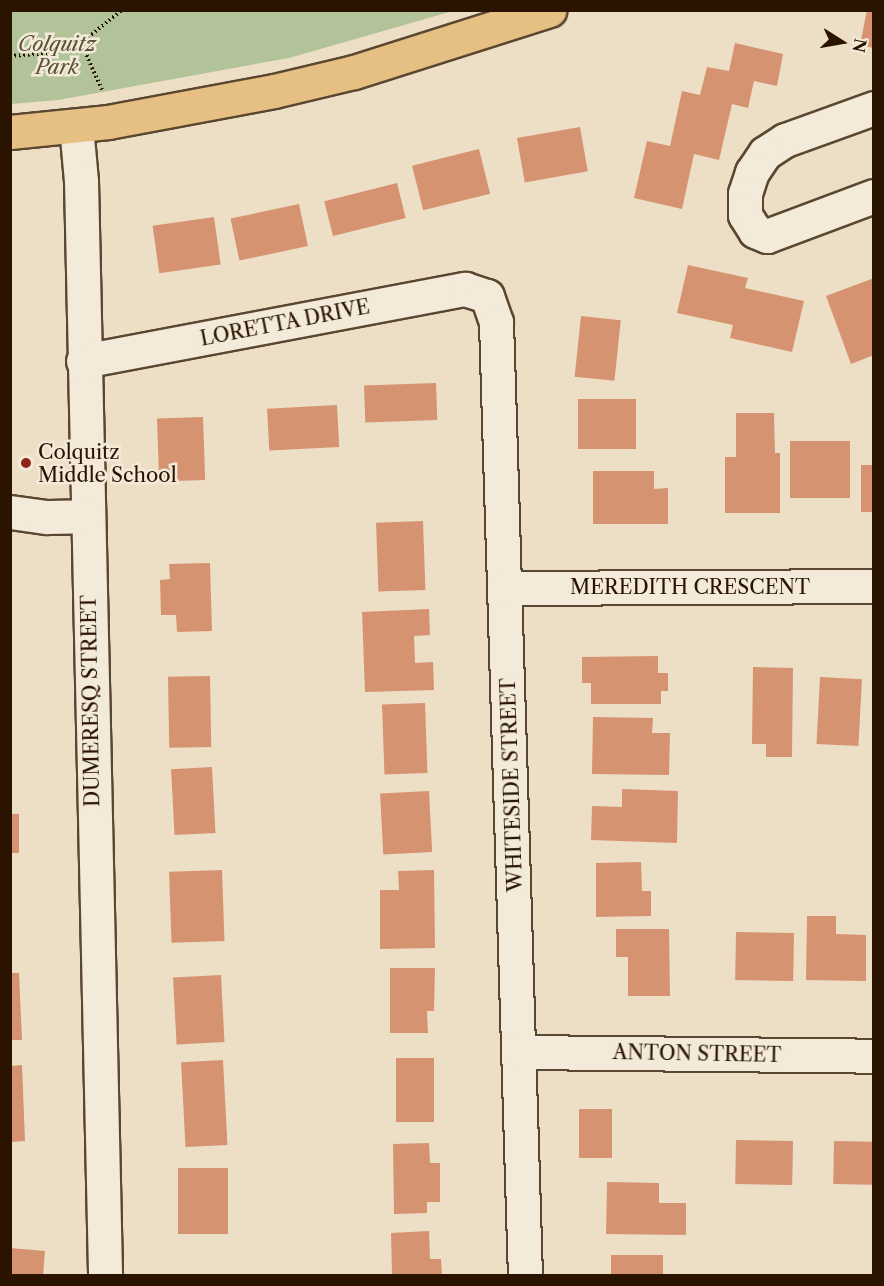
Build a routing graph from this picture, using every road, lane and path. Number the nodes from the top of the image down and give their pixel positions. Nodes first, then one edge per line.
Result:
1 (122, 10) edge
2 (549, 10) edge
3 (81, 43) junction
4 (10, 56) edge
5 (103, 90) dead end
6 (873, 108) edge
7 (76, 126) junction
8 (10, 132) edge
9 (873, 196) edge
10 (487, 296) joint
11 (83, 361) junction
12 (10, 512) edge
13 (86, 516) junction
14 (873, 586) edge
15 (506, 588) junction
16 (520, 1052) junction
17 (873, 1056) edge
18 (105, 1275) edge
19 (525, 1275) edge

1 - 3 path
2 - 7 main road
3 - 4 path
3 - 5 path
6 - 9 street
7 - 8 main road
7 - 11 street, DUMERESQ STREET
10 - 11 street, LORETTA DRIVE
10 - 15 street, WHITESIDE STREET
11 - 13 street, DUMERESQ STREET
12 - 13 street
13 - 18 street, DUMERESQ STREET
14 - 15 street, MEREDITH CRESCENT
15 - 16 street, WHITESIDE STREET
16 - 17 street, ANTON STREET
16 - 19 street, WHITESIDE STREET

